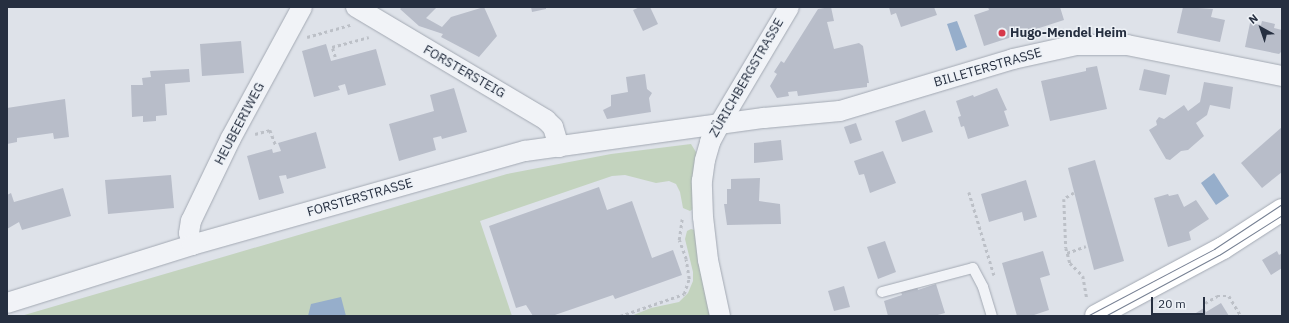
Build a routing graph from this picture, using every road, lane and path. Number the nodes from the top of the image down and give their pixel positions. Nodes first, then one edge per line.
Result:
1 (302, 7) edge
2 (356, 7) edge
3 (789, 7) edge
4 (381, 23) junction
5 (284, 44) junction
6 (335, 57) dead end
7 (1282, 76) edge
8 (719, 125) junction
9 (231, 138) junction
10 (276, 146) dead end
11 (559, 147) junction
12 (969, 192) dead end
13 (1074, 193) dead end
14 (1282, 210) edge
15 (682, 219) dead end
16 (192, 245) junction
17 (1086, 246) dead end
18 (1068, 253) junction
19 (996, 280) dead end
20 (882, 292) dead end
21 (7, 303) edge
22 (1205, 303) dead end
23 (1092, 308) edge
24 (620, 316) edge
25 (720, 316) edge
26 (992, 316) edge
27 (1241, 316) edge

1 - 5 street, HEUBEERIWEG
2 - 4 street, FORSTERSTEIG
3 - 8 street, ZÜRICHBERGSTRASSE
4 - 5 path
4 - 6 path
4 - 11 street, FORSTERSTEIG
5 - 9 street, HEUBEERIWEG
7 - 8 street, BILLETERSTRASSE
8 - 11 street, FORSTERSTRASSE
8 - 25 street, ZÜRICHBERGSTRASSE
9 - 10 path
9 - 16 street, HEUBEERIWEG
11 - 16 street, FORSTERSTRASSE
12 - 19 path
13 - 18 path
14 - 23 street
15 - 24 path
16 - 21 street, FORSTERSTRASSE
17 - 18 path
18 - 23 path
20 - 26 lane
22 - 27 path

